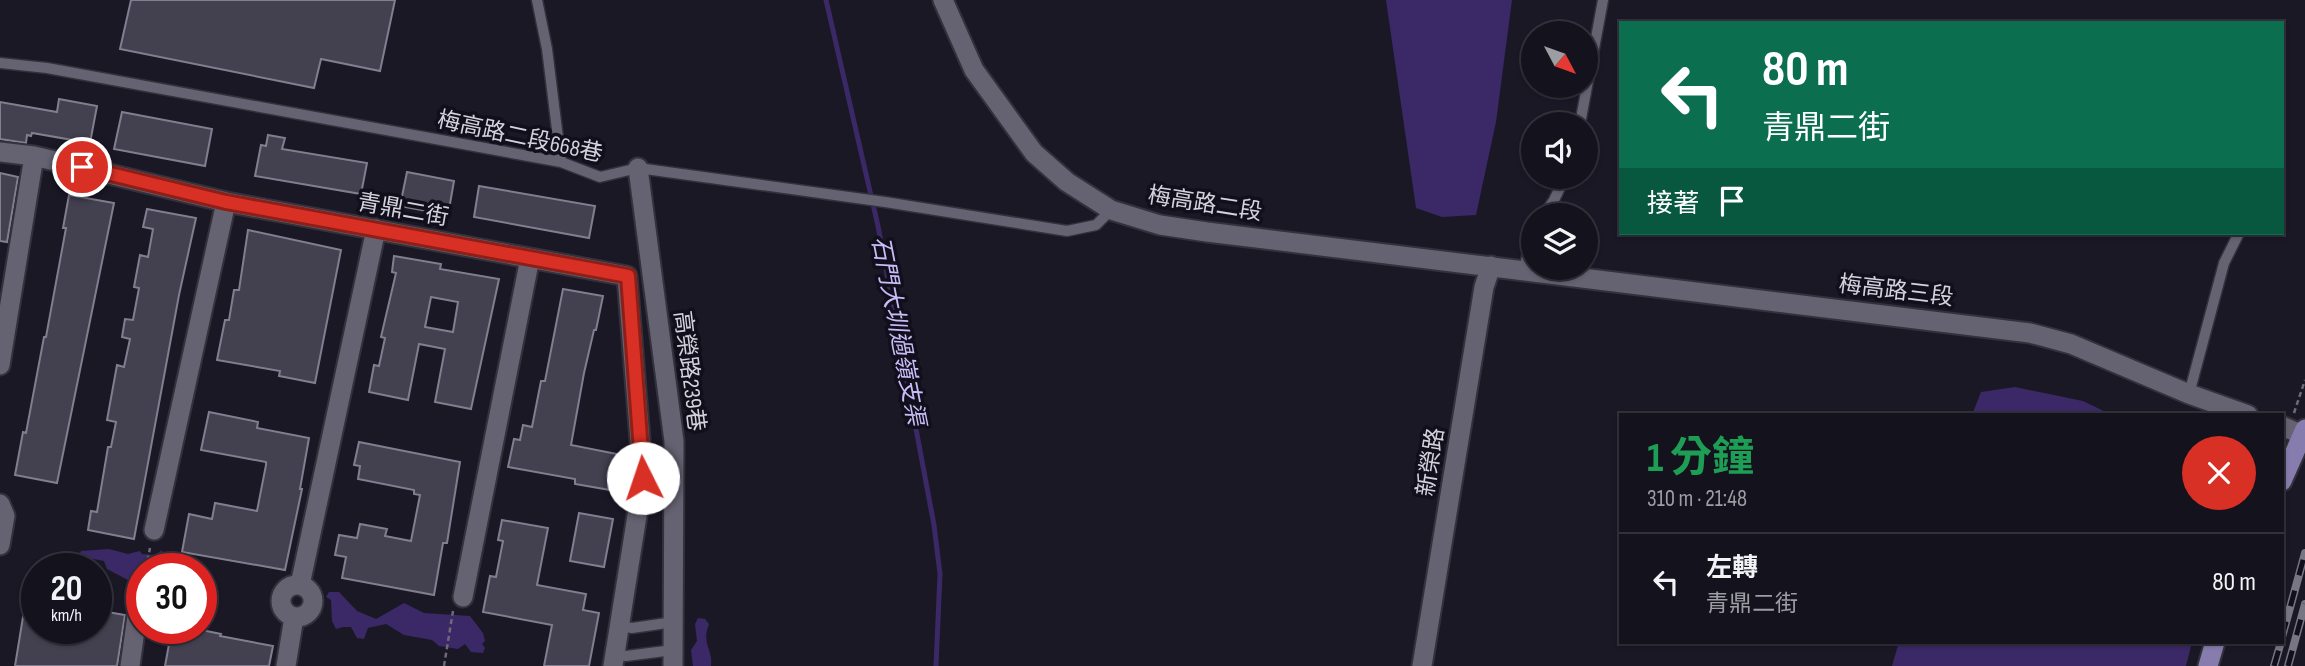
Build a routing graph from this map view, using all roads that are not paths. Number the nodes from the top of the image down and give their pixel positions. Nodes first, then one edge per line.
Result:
1 (537, 0) edge
2 (943, 0) edge
3 (1604, 0) edge
4 (0, 63) edge
5 (1582, 112) edge
6 (0, 152) edge
7 (34, 156) junction
8 (561, 162) junction
9 (638, 168) junction
10 (226, 202) junction
11 (1111, 210) junction
12 (376, 229) junction
13 (2238, 235) edge
14 (530, 258) junction
15 (1490, 266) junction
16 (1521, 270) edge
17 (1598, 279) edge
18 (0, 365) edge
19 (2189, 394) junction
20 (2242, 413) edge
21 (2297, 431) edge
22 (2284, 474) edge
23 (2, 510) edge
24 (154, 530) dead end
25 (0, 545) edge
26 (458, 603) road end
27 (674, 622) junction
28 (620, 626) junction
29 (133, 644) edge
30 (2214, 644) edge
31 (673, 658) edge
32 (614, 660) edge
33 (130, 666) edge
34 (286, 666) edge
35 (1422, 666) edge
36 (2208, 666) edge

1 - 8 lane
2 - 11 street, 梅高路二段
3 - 5 lane
4 - 8 lane, 梅高路二段668巷
6 - 7 street, 青鼎二街
7 - 10 street, 青鼎二街
7 - 18 street
8 - 9 lane, 梅高路二段668巷
9 - 11 lane, 梅高路二段668巷
9 - 27 street, 高榮路239巷
10 - 12 street, 青鼎二街
10 - 24 street
11 - 15 street, 梅高路二段
12 - 14 street, 青鼎二街
12 - 34 street
13 - 19 lane
14 - 26 street
14 - 28 street, 青鼎二街
15 - 16 street, 梅高路二段
15 - 35 street, 新榮路
17 - 19 street, 梅高路三段
19 - 20 street, 梅高路三段
21 - 22 main road
23 - 25 street
27 - 28 lane
27 - 31 street, 高榮路239巷
28 - 32 street
29 - 33 street
30 - 36 main road
31 - 32 lane

